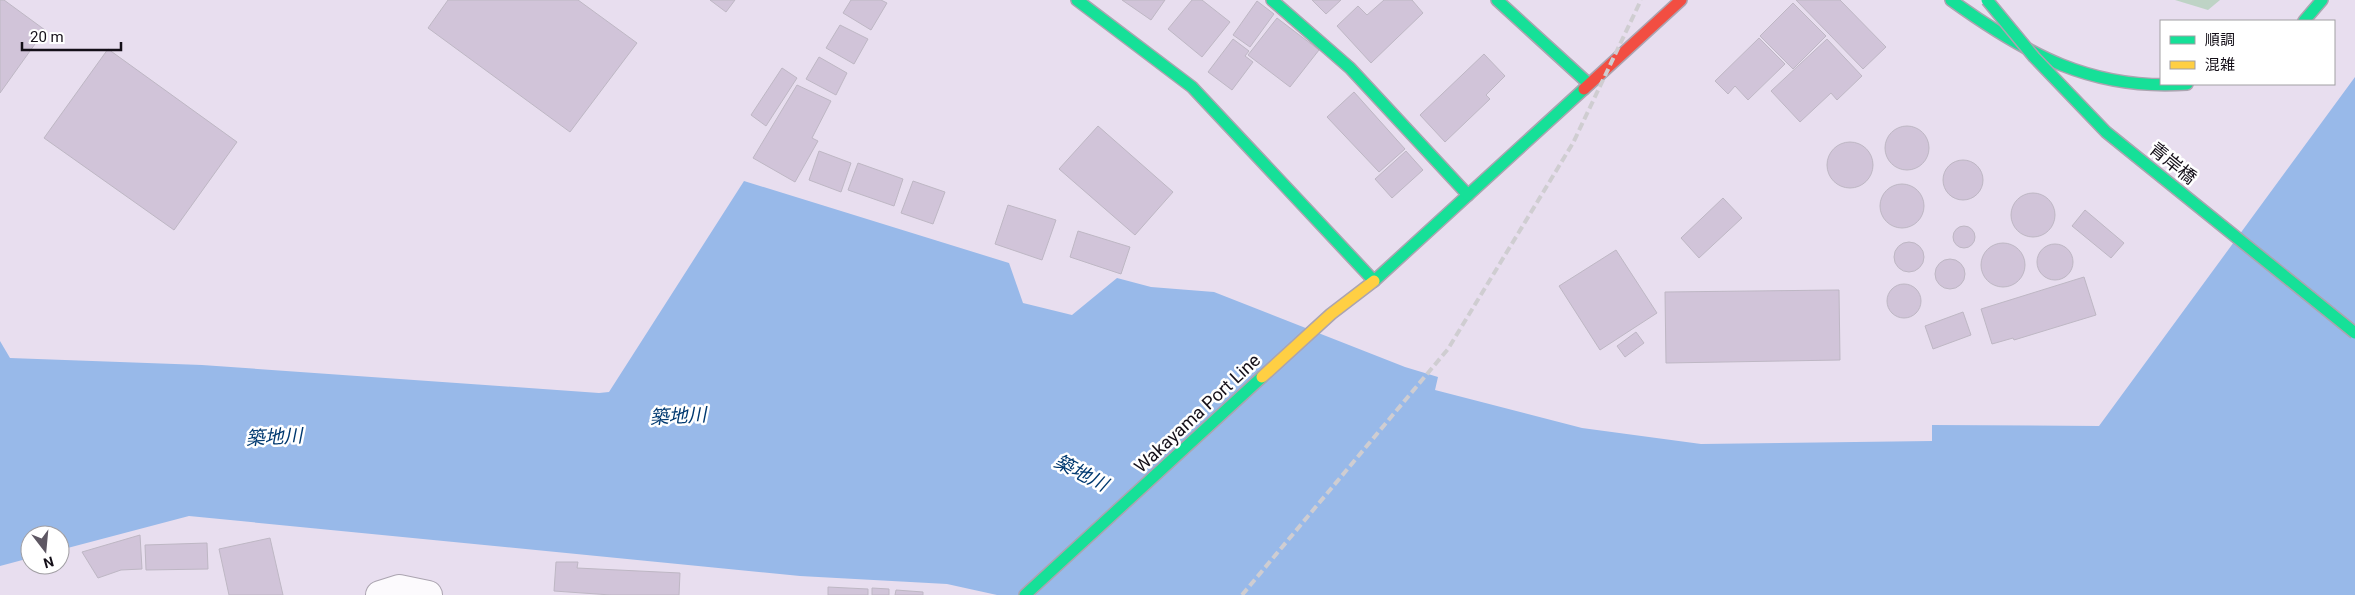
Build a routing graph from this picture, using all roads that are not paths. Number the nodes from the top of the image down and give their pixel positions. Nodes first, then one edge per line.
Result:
1 (1077, 0) edge
2 (1272, 0) edge
3 (1497, 0) edge
4 (1681, 0) edge
5 (1951, 0) edge
6 (1987, 0) edge
7 (2322, 0) edge
8 (2305, 20) edge
9 (1589, 84) junction
10 (2166, 85) edge
11 (1468, 195) junction
12 (1374, 282) junction
13 (2355, 333) edge
14 (380, 595) edge
15 (428, 595) edge
16 (1025, 595) edge

1 - 12 street
2 - 11 street
3 - 9 street
4 - 9 street, Wakayama Port Line
5 - 10 street
6 - 13 street, 青岸橋, bridge
7 - 8 street
9 - 11 street, Wakayama Port Line
11 - 12 street, Wakayama Port Line
12 - 16 street, Wakayama Port Line
14 - 15 street

